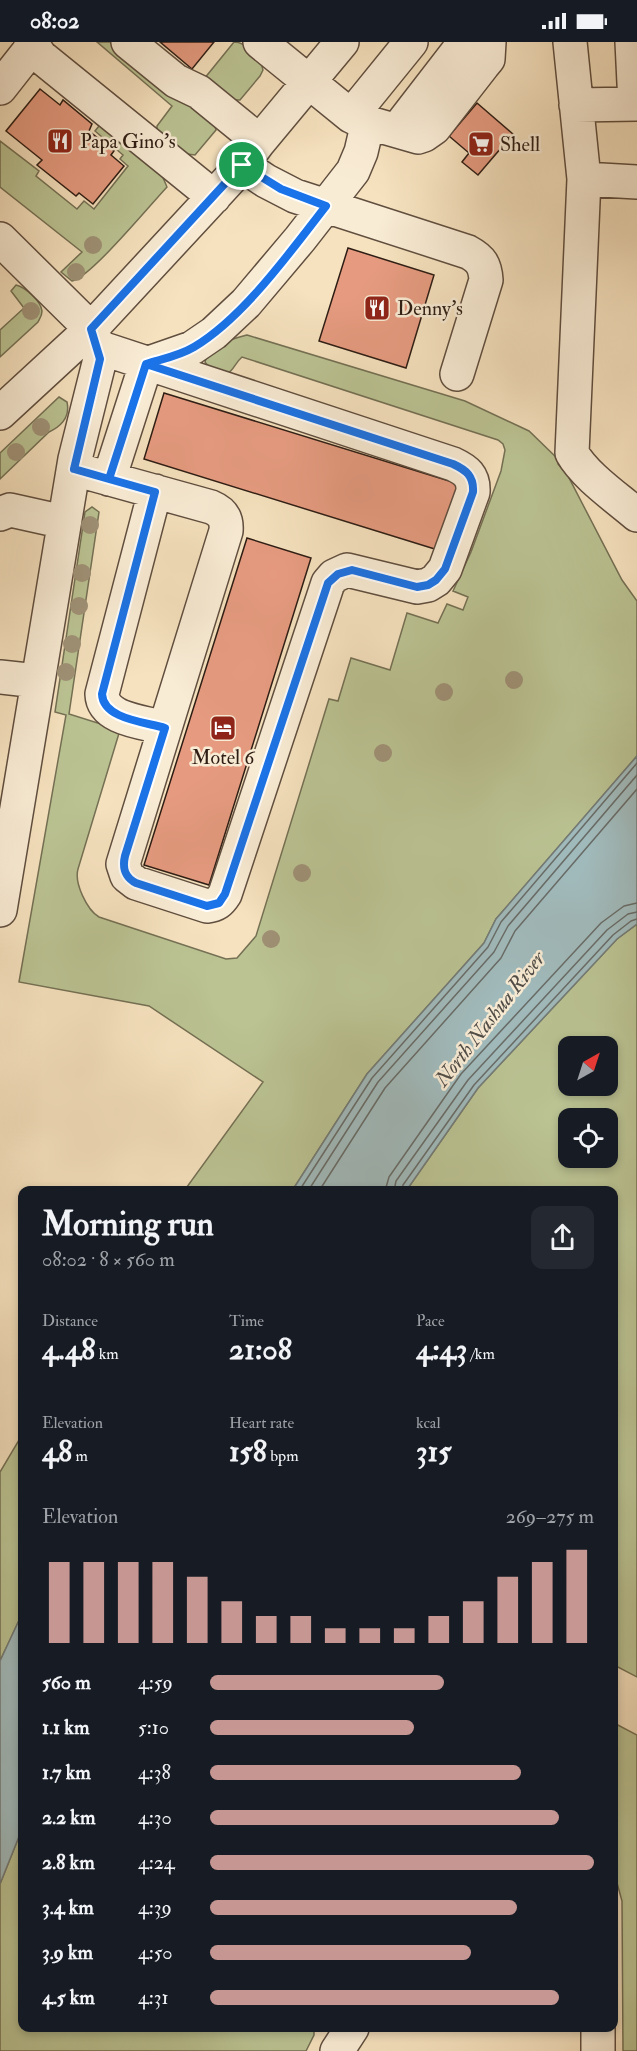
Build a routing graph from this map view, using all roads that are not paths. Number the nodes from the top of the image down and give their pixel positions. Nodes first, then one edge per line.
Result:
1 (128, 42) edge
2 (146, 42) edge
3 (260, 42) edge
4 (342, 42) edge
5 (411, 42) edge
6 (441, 42) edge
7 (465, 42) edge
8 (489, 42) edge
9 (570, 42) edge
10 (632, 42) edge
11 (32, 44) edge
12 (308, 82) junction
13 (0, 88) edge
14 (199, 92) junction
15 (636, 104) edge
16 (576, 105) junction
17 (373, 123) junction
18 (250, 153) junction
19 (584, 179) junction
20 (637, 182) edge
21 (214, 196) junction
22 (326, 206) junction
23 (0, 239) edge
24 (95, 338) junction
25 (146, 364) junction
26 (457, 375) dead end
27 (0, 413) edge
28 (74, 469) junction
29 (109, 479) junction
30 (155, 492) junction
31 (0, 514) edge
32 (637, 515) edge
33 (64, 522) junction
34 (0, 677) edge
35 (37, 681) junction
36 (165, 728) junction
37 (0, 910) edge
38 (349, 2032) edge
39 (598, 2032) edge
40 (337, 2051) edge
41 (598, 2051) edge

1 - 14 street
2 - 14 street
3 - 12 street
4 - 12 street
5 - 17 street
6 - 17 street
7 - 17 street
8 - 17 street
9 - 16 street
10 - 15 street
11 - 13 street
11 - 21 street
12 - 17 street
12 - 18 street
14 - 18 street
15 - 16 street
16 - 19 street
17 - 22 street
18 - 21 street
18 - 22 street
19 - 20 street
19 - 32 street
21 - 24 street
22 - 25 street
22 - 26 street
23 - 24 street
24 - 25 street
24 - 27 street
24 - 28 street
25 - 29 street
25 - 36 street
28 - 29 street
28 - 33 street
29 - 30 street
30 - 36 street
30 - 36 street
31 - 33 street
33 - 35 street
34 - 35 street
35 - 37 street
38 - 40 street
39 - 41 street

